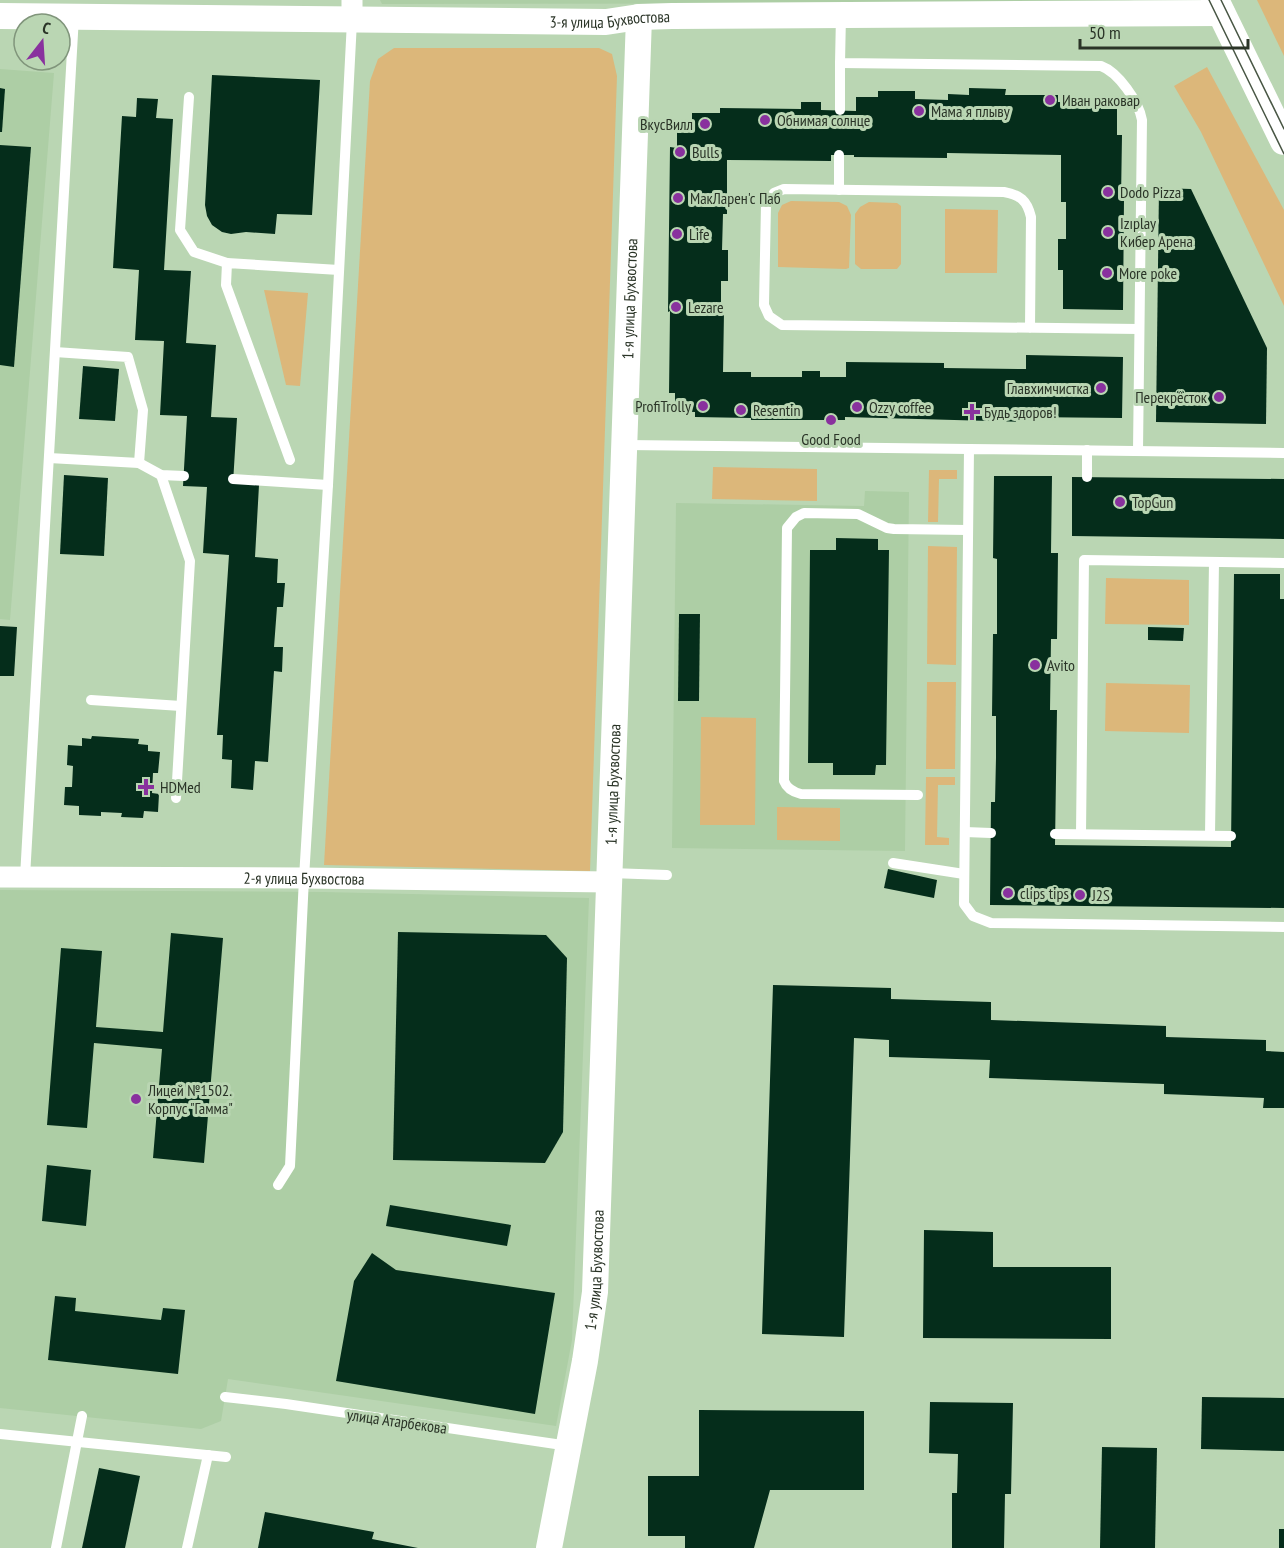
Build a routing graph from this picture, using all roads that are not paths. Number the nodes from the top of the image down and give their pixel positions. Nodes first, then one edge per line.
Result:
1 (1219, 7) edge
2 (352, 10) edge
3 (640, 13) junction
4 (841, 15) junction
5 (0, 16) edge
6 (74, 16) junction
7 (840, 63) junction
8 (189, 97) dead end
9 (840, 110) dead end
10 (1282, 129) edge
11 (839, 154) dead end
12 (839, 190) junction
13 (227, 263) junction
14 (339, 270) junction
15 (1030, 328) junction
16 (1139, 329) junction
17 (55, 352) junction
18 (624, 445) junction
19 (969, 449) junction
20 (1088, 450) junction
21 (1138, 451) junction
22 (1284, 453) edge
23 (49, 458) junction
24 (290, 460) dead end
25 (139, 463) junction
26 (161, 475) junction
27 (184, 476) dead end
28 (1087, 477) dead end
29 (233, 479) dead end
30 (328, 484) junction
31 (968, 530) junction
32 (1214, 562) junction
33 (1284, 563) edge
34 (91, 700) dead end
35 (181, 706) junction
36 (918, 795) dead end
37 (176, 798) dead end
38 (965, 832) junction
39 (991, 833) dead end
40 (1055, 834) dead end
41 (1081, 834) junction
42 (1210, 835) junction
43 (1231, 836) dead end
44 (893, 863) dead end
45 (964, 874) junction
46 (667, 875) dead end
47 (0, 877) edge
48 (25, 877) junction
49 (304, 878) junction
50 (610, 878) junction
51 (1284, 927) edge
52 (278, 1185) dead end
53 (225, 1397) dead end
54 (82, 1416) dead end
55 (0, 1434) edge
56 (78, 1442) junction
57 (569, 1446) junction
58 (208, 1455) junction
59 (226, 1457) dead end
60 (56, 1548) edge
61 (187, 1548) edge
62 (549, 1548) edge

1 - 4 street, 3-я улица Бухвостова
1 - 10 main road
2 - 3 street, 3-я улица Бухвостова
2 - 6 street, 3-я улица Бухвостова
2 - 14 lane
3 - 4 street, 3-я улица Бухвостова
3 - 18 street, 1-я улица Бухвостова
4 - 7 lane
5 - 6 street, 3-я улица Бухвостова
6 - 17 lane
7 - 9 lane
7 - 16 lane
8 - 13 lane
11 - 12 lane
12 - 15 lane
12 - 15 lane
13 - 14 lane
13 - 24 lane
14 - 30 lane
15 - 16 lane
16 - 21 lane
17 - 23 lane
17 - 25 lane
18 - 19 lane
18 - 50 street, 1-я улица Бухвостова
19 - 20 lane
19 - 31 lane
20 - 21 lane
20 - 28 lane
21 - 22 lane
23 - 25 lane
23 - 48 lane
25 - 26 lane
26 - 27 lane
26 - 35 lane
29 - 30 lane
30 - 49 lane
31 - 36 lane
31 - 38 lane
32 - 33 lane
32 - 41 lane
32 - 42 lane
34 - 35 lane
35 - 37 lane
38 - 39 lane
38 - 45 lane
40 - 41 lane
41 - 42 lane
42 - 43 lane
44 - 45 lane
45 - 51 lane
46 - 50 lane
47 - 48 street, 2-я улица Бухвостова
48 - 49 street, 2-я улица Бухвостова
49 - 50 street, 2-я улица Бухвостова
49 - 52 lane
50 - 57 street, 1-я улица Бухвостова
53 - 57 lane, улица Атарбекова
54 - 56 lane
55 - 56 lane
56 - 58 lane
56 - 60 lane
57 - 62 street, 1-я улица Бухвостова
58 - 59 lane
58 - 61 lane

